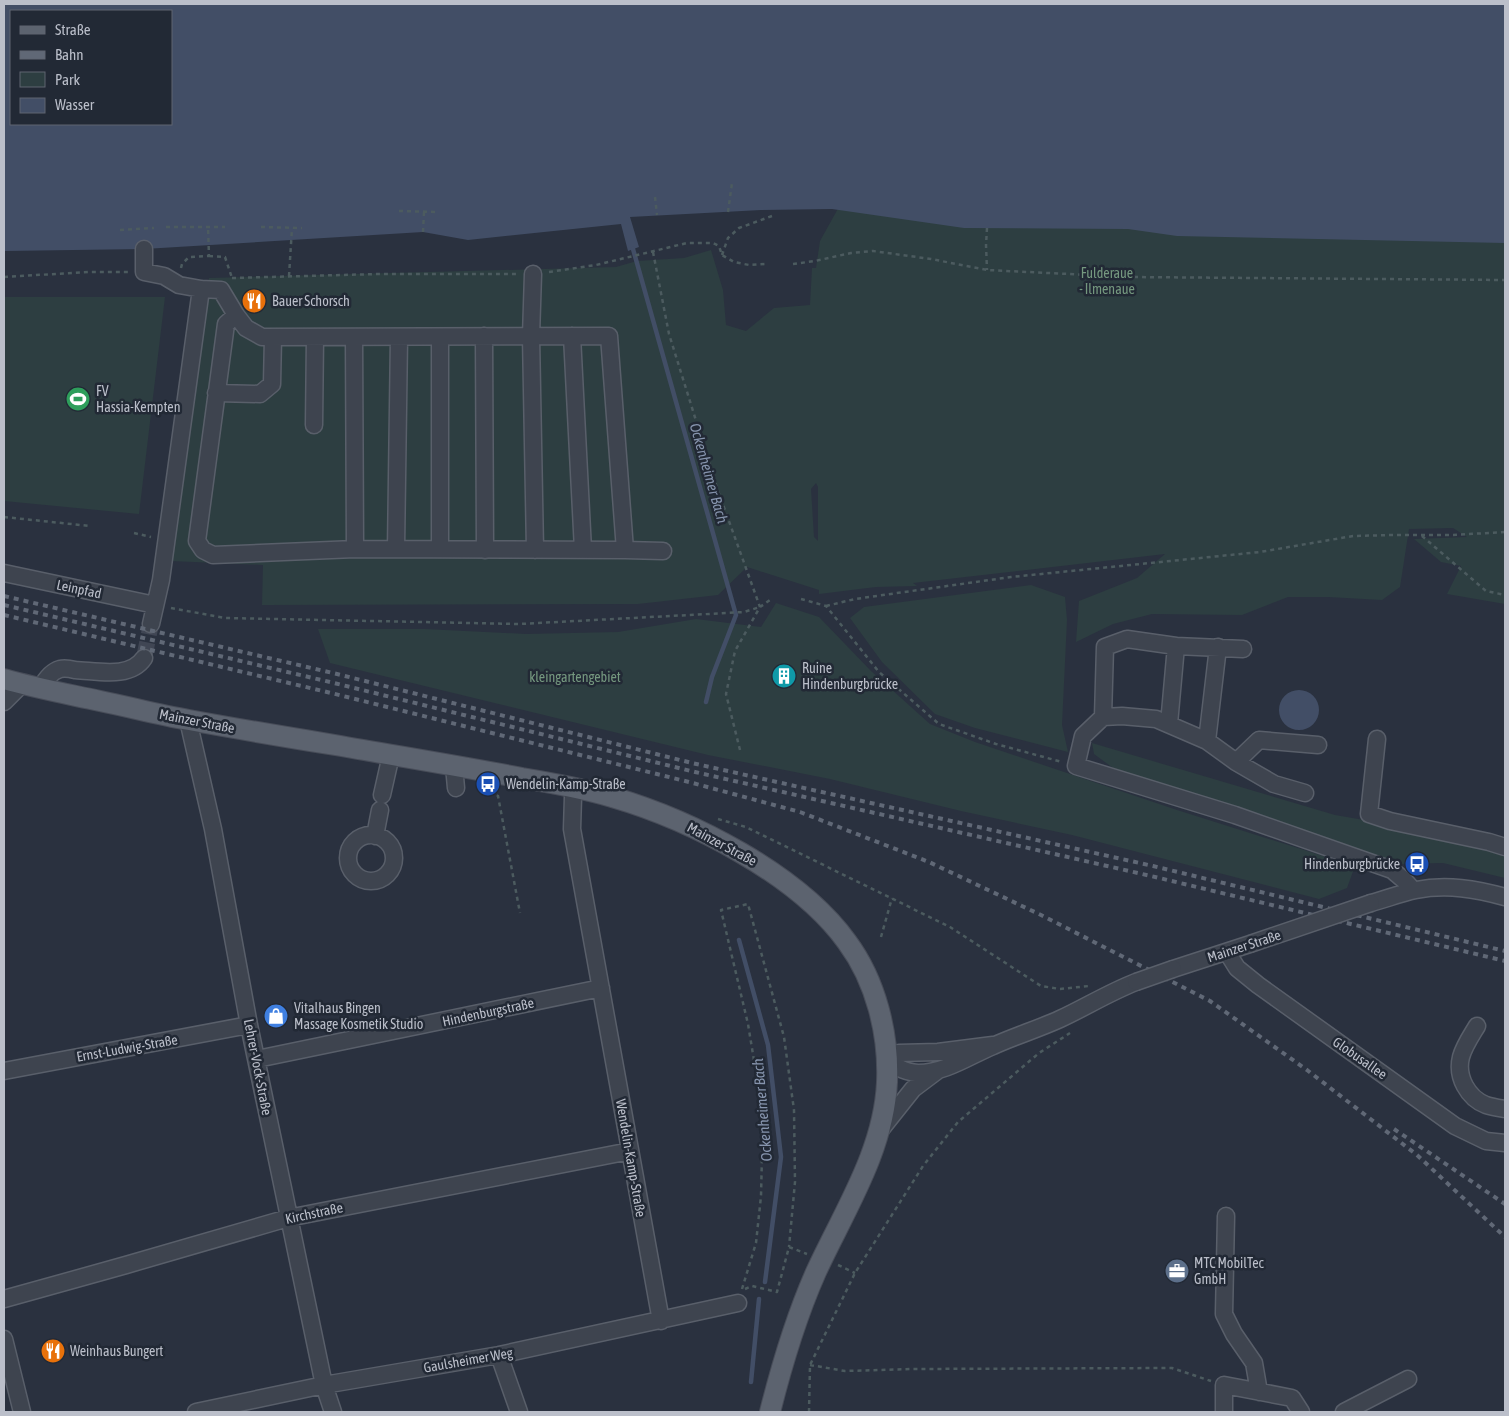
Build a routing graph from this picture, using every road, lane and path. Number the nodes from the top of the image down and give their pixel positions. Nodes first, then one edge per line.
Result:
1 (732, 183) dead end
2 (655, 197) dead end
3 (399, 211) dead end
4 (424, 212) junction
5 (439, 212) dead end
6 (728, 212) dead end
7 (657, 215) dead end
8 (772, 216) dead end
9 (166, 227) dead end
10 (208, 227) junction
11 (225, 227) dead end
12 (154, 228) dead end
13 (261, 228) dead end
14 (292, 228) junction
15 (302, 228) dead end
16 (987, 228) dead end
17 (120, 230) dead end
18 (423, 232) dead end
19 (144, 249) dead end
20 (653, 252) junction
21 (722, 255) junction
22 (209, 256) junction
23 (765, 264) dead end
24 (793, 264) dead end
25 (987, 270) junction
26 (144, 272) junction
27 (532, 274) junction
28 (290, 276) junction
29 (4, 277) edge
30 (1505, 280) edge
31 (178, 285) junction
32 (200, 289) junction
33 (236, 315) junction
34 (484, 336) junction
35 (531, 336) junction
36 (572, 336) junction
37 (273, 337) junction
38 (316, 337) junction
39 (354, 337) junction
40 (399, 337) junction
41 (440, 337) junction
42 (216, 393) junction
43 (314, 425) dead end
44 (4, 517) edge
45 (90, 526) dead end
46 (1505, 532) edge
47 (1420, 535) junction
48 (356, 550) junction
49 (396, 550) junction
50 (440, 550) junction
51 (485, 550) junction
52 (535, 550) junction
53 (583, 550) junction
54 (625, 550) junction
55 (663, 551) dead end
56 (4, 573) edge
57 (1505, 595) edge
58 (801, 599) dead end
59 (770, 600) dead end
60 (155, 605) junction
61 (826, 606) junction
62 (760, 607) junction
63 (151, 624) tunnel mouth
64 (1176, 646) junction
65 (1218, 647) junction
66 (1243, 649) dead end
67 (144, 658) tunnel mouth
68 (22, 684) edge
69 (4, 702) edge
70 (1103, 717) junction
71 (188, 720) junction
72 (1169, 724) junction
73 (1377, 739) dead end
74 (1207, 741) junction
75 (1318, 745) dead end
76 (740, 750) dead end
77 (391, 754) junction
78 (1236, 762) junction
79 (454, 766) junction
80 (1076, 766) junction
81 (456, 788) dead end
82 (575, 788) junction
83 (486, 789) dead end
84 (1305, 793) dead end
85 (375, 836) dead end
86 (1505, 847) edge
87 (1413, 890) junction
88 (1505, 897) edge
89 (892, 898) dead end
90 (520, 914) dead end
91 (881, 937) dead end
92 (1227, 952) junction
93 (602, 988) junction
94 (250, 1025) junction
95 (1477, 1026) dead end
96 (1070, 1033) dead end
97 (993, 1046) junction
98 (887, 1055) junction
99 (257, 1059) junction
100 (4, 1070) edge
101 (939, 1070) junction
102 (1505, 1109) edge
103 (878, 1134) junction
104 (1505, 1143) edge
105 (630, 1151) junction
106 (1226, 1216) dead end
107 (288, 1218) junction
108 (789, 1247) junction
109 (807, 1254) dead end
110 (838, 1265) dead end
111 (855, 1273) junction
112 (752, 1286) dead end
113 (740, 1296) joint
114 (4, 1299) edge
115 (661, 1321) junction
116 (4, 1339) edge
117 (499, 1355) junction
118 (810, 1365) junction
119 (1408, 1379) dead end
120 (324, 1385) junction
121 (1224, 1385) junction
122 (1259, 1392) junction
123 (22, 1412) edge
124 (196, 1412) edge
125 (333, 1412) edge
126 (519, 1412) edge
127 (770, 1412) edge
128 (809, 1412) edge
129 (1224, 1412) edge
130 (1301, 1412) edge
131 (1344, 1412) edge

1 - 6 path
2 - 7 path
3 - 4 path
4 - 5 path
4 - 18 path
8 - 21 path
9 - 10 path
10 - 11 path
10 - 22 path
12 - 17 path
13 - 14 path
14 - 15 path
14 - 28 path
16 - 25 path
19 - 26 street
20 - 21 path
20 - 27 path
20 - 62 path
21 - 23 path
22 - 28 path
22 - 31 path
24 - 25 path
25 - 30 path
26 - 29 path
26 - 31 street
27 - 28 path
27 - 35 street
31 - 32 street
32 - 33 street
32 - 60 street
33 - 37 street
33 - 42 street
34 - 35 street
34 - 41 street
34 - 51 street
35 - 36 street
35 - 52 street
36 - 53 street
36 - 54 street
37 - 38 street
37 - 42 street
38 - 39 street
38 - 43 street
39 - 40 street
39 - 48 street
40 - 41 street
40 - 49 street
41 - 50 street
42 - 48 street
44 - 45 path
46 - 47 path
47 - 57 path
47 - 61 path
48 - 49 street
49 - 50 street
50 - 51 street
51 - 52 street
52 - 53 street
53 - 54 street
54 - 55 street
56 - 60 street, Leinpfad
58 - 61 path
59 - 62 path
60 - 62 path
60 - 63 street
61 - 80 path
62 - 76 path
64 - 65 street
64 - 70 street
64 - 72 street
65 - 66 street
65 - 74 street
67 - 68 street
68 - 69 street
68 - 71 main road, Mainzer Straße
70 - 72 street
70 - 80 street
71 - 77 main road, Mainzer Straße
71 - 94 street, Lehrer-Vock-Straße
72 - 74 street
73 - 86 street
74 - 78 street
75 - 78 street
77 - 79 main road, Mainzer Straße
77 - 85 street
78 - 84 street
79 - 81 street
79 - 82 main road, Mainzer Straße
80 - 87 street
82 - 93 street, Wendelin-Kamp-Straße
82 - 98 main road, Mainzer Straße
83 - 90 path
87 - 88 street, Mainzer Straße
87 - 92 street, Mainzer Straße, bridge
89 - 91 path
92 - 97 street, Mainzer Straße, bridge
92 - 104 street, Globusallee
93 - 99 street, Hindenburgstraße
93 - 105 street, Wendelin-Kamp-Straße
94 - 99 street, Lehrer-Vock-Straße
94 - 100 street, Ernst-Ludwig-Straße
95 - 102 street
96 - 111 path
97 - 98 street, Mainzer Straße
97 - 101 street, Mainzer Straße
98 - 101 street, Mainzer Straße
98 - 103 main road
99 - 107 street, Lehrer-Vock-Straße
101 - 103 street
103 - 127 main road
105 - 107 street, Kirchstraße
105 - 115 street, Wendelin-Kamp-Straße
106 - 122 street
107 - 114 street, Kirchstraße
107 - 120 street, Lehrer-Vock-Straße
108 - 109 path
108 - 112 path
108 - 113 path
110 - 111 path
111 - 118 path
113 - 115 street, Gaulsheimer Weg
115 - 117 street, Gaulsheimer Weg
116 - 123 street
117 - 120 street, Gaulsheimer Weg
117 - 126 street
118 - 121 path
118 - 128 path
119 - 131 street
120 - 124 street, Gaulsheimer Weg
120 - 125 street, Lehrer-Vock-Straße
121 - 122 street
121 - 129 street
122 - 130 street

